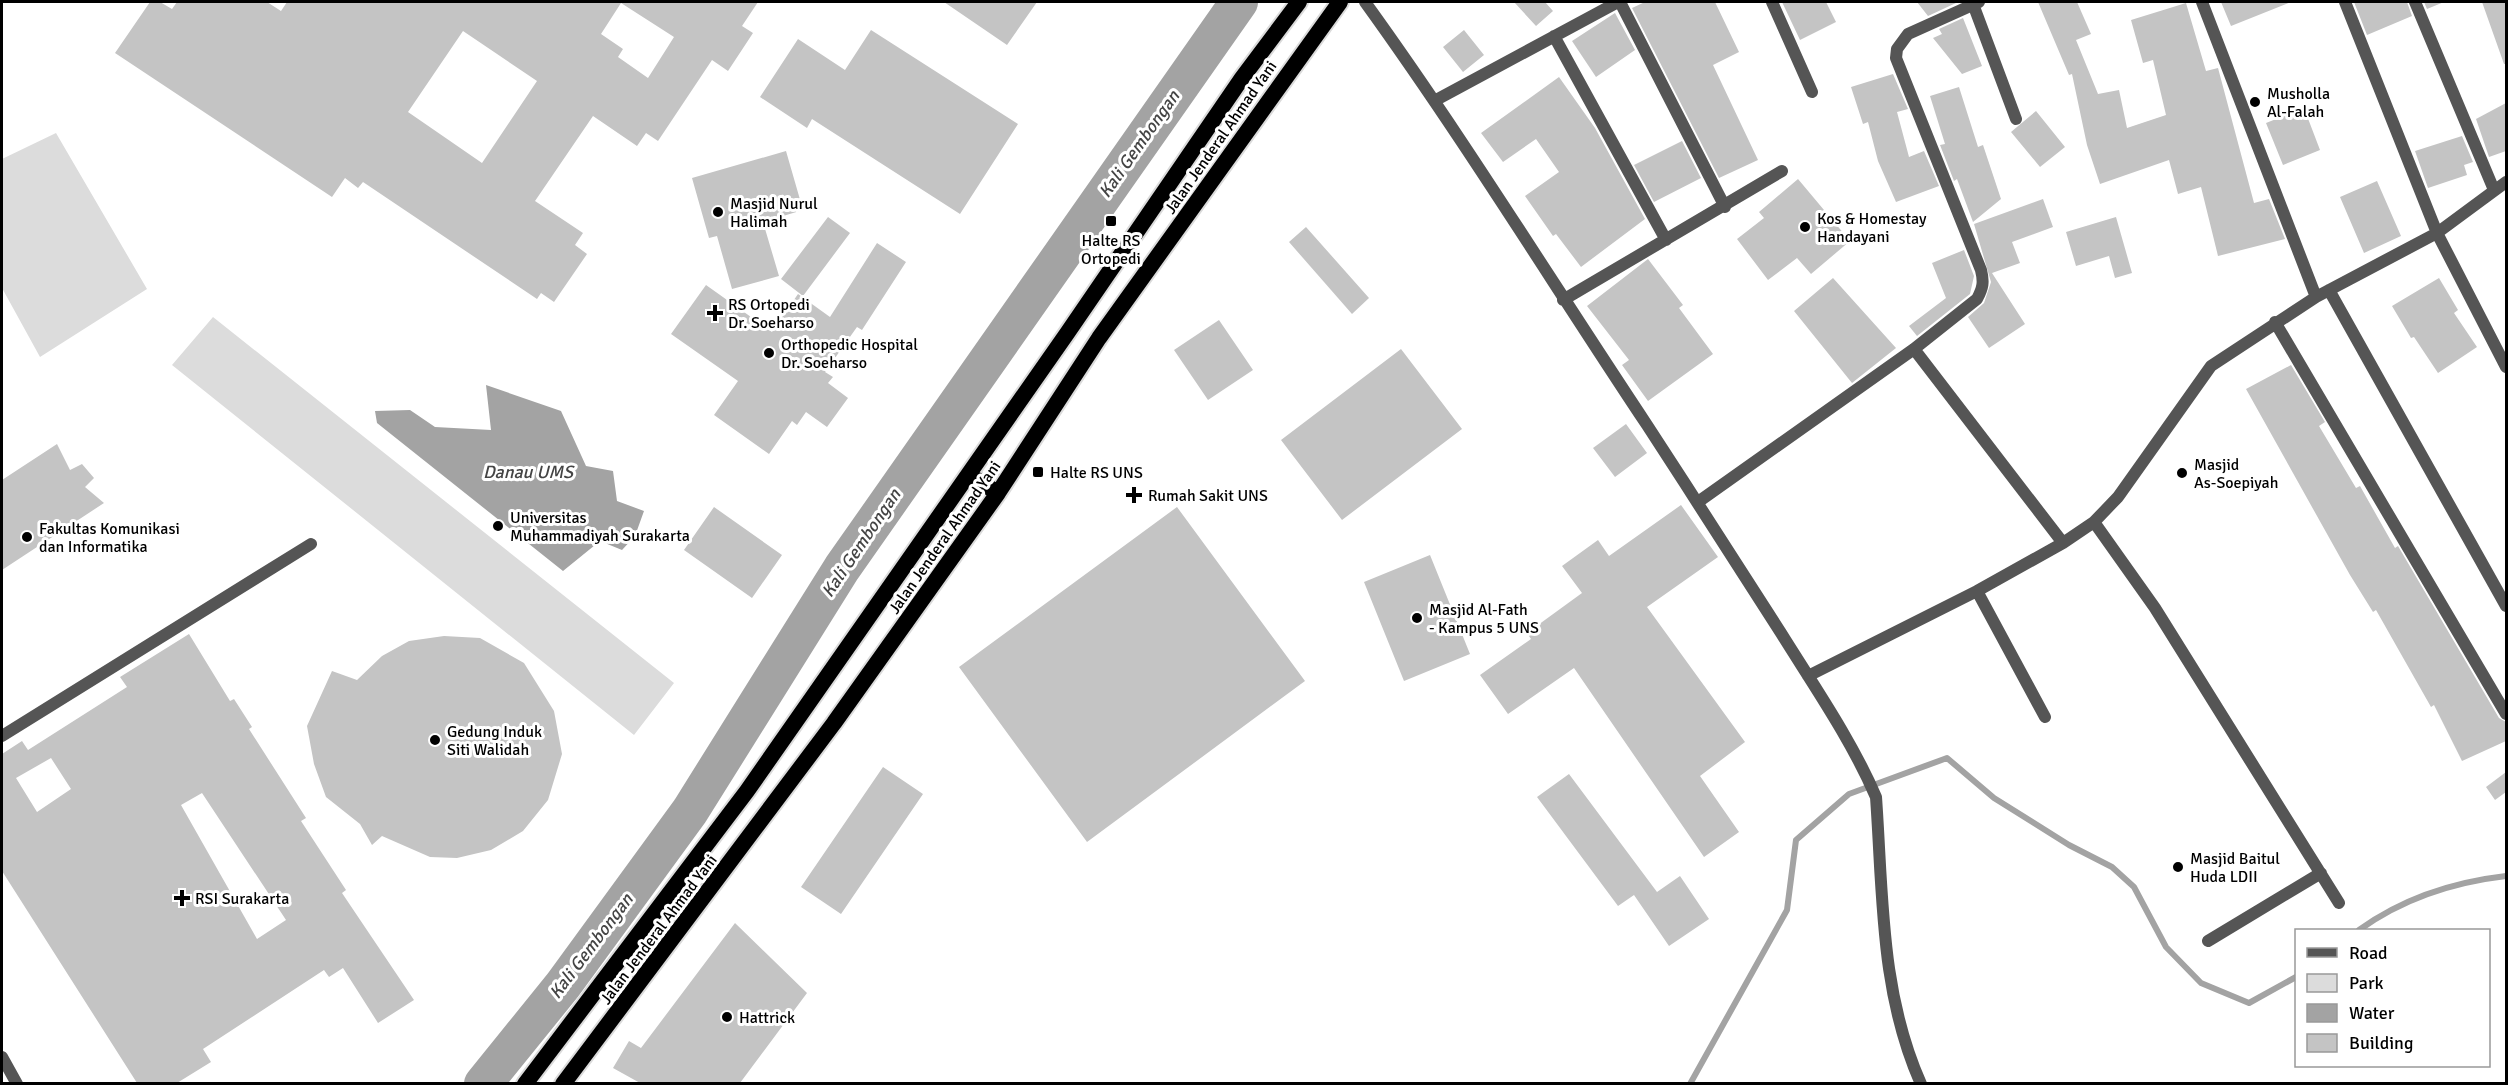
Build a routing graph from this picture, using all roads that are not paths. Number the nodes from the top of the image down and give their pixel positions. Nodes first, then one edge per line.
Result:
1 (1299, 2) edge
2 (1340, 2) edge
3 (1365, 2) edge
4 (1619, 2) edge
5 (1772, 2) edge
6 (2202, 2) edge
7 (2345, 2) edge
8 (2415, 2) edge
9 (1976, 3) edge
10 (1554, 36) junction
11 (1812, 92) dead end
12 (1436, 100) junction
13 (2016, 119) dead end
14 (1782, 171) dead end
15 (2506, 182) edge
16 (2494, 190) junction
17 (1725, 207) junction
18 (2437, 233) junction
19 (1666, 240) junction
20 (2329, 290) junction
21 (2316, 297) junction
22 (1563, 300) junction
23 (2275, 322) junction
24 (1914, 349) junction
25 (2506, 367) edge
26 (969, 475) junction
27 (998, 493) junction
28 (1698, 502) junction
29 (2094, 522) junction
30 (2063, 543) junction
31 (311, 544) dead end
32 (1977, 591) junction
33 (2506, 606) edge
34 (1808, 676) junction
35 (2506, 714) edge
36 (2045, 717) dead end
37 (2, 736) edge
38 (2321, 873) junction
39 (2339, 903) dead end
40 (2208, 941) dead end
41 (2, 1057) edge
42 (17, 1083) edge
43 (525, 1083) edge
44 (563, 1083) edge
45 (1921, 1083) edge

1 - 26 highway, Jalan Jenderal Ahmad Yani
2 - 27 highway, Jalan Jenderal Ahmad Yani
3 - 12 street
4 - 10 street
4 - 17 street
5 - 11 street
6 - 21 street
7 - 18 street
8 - 16 street
9 - 13 street
9 - 24 street
10 - 12 street
10 - 19 street
12 - 22 street
14 - 17 street
15 - 16 street
16 - 18 street
17 - 19 street
18 - 20 street
18 - 25 street
19 - 22 street
20 - 21 street
20 - 33 street
21 - 23 street
22 - 28 street
23 - 29 street
23 - 35 street
24 - 28 street
24 - 30 street
26 - 27 highway
26 - 43 highway, Jalan Jenderal Ahmad Yani
27 - 44 highway, Jalan Jenderal Ahmad Yani
28 - 34 street
29 - 30 street
29 - 38 street
30 - 32 street
31 - 37 street
32 - 34 street
32 - 36 street
34 - 45 street
38 - 39 street
38 - 40 street
41 - 42 street

